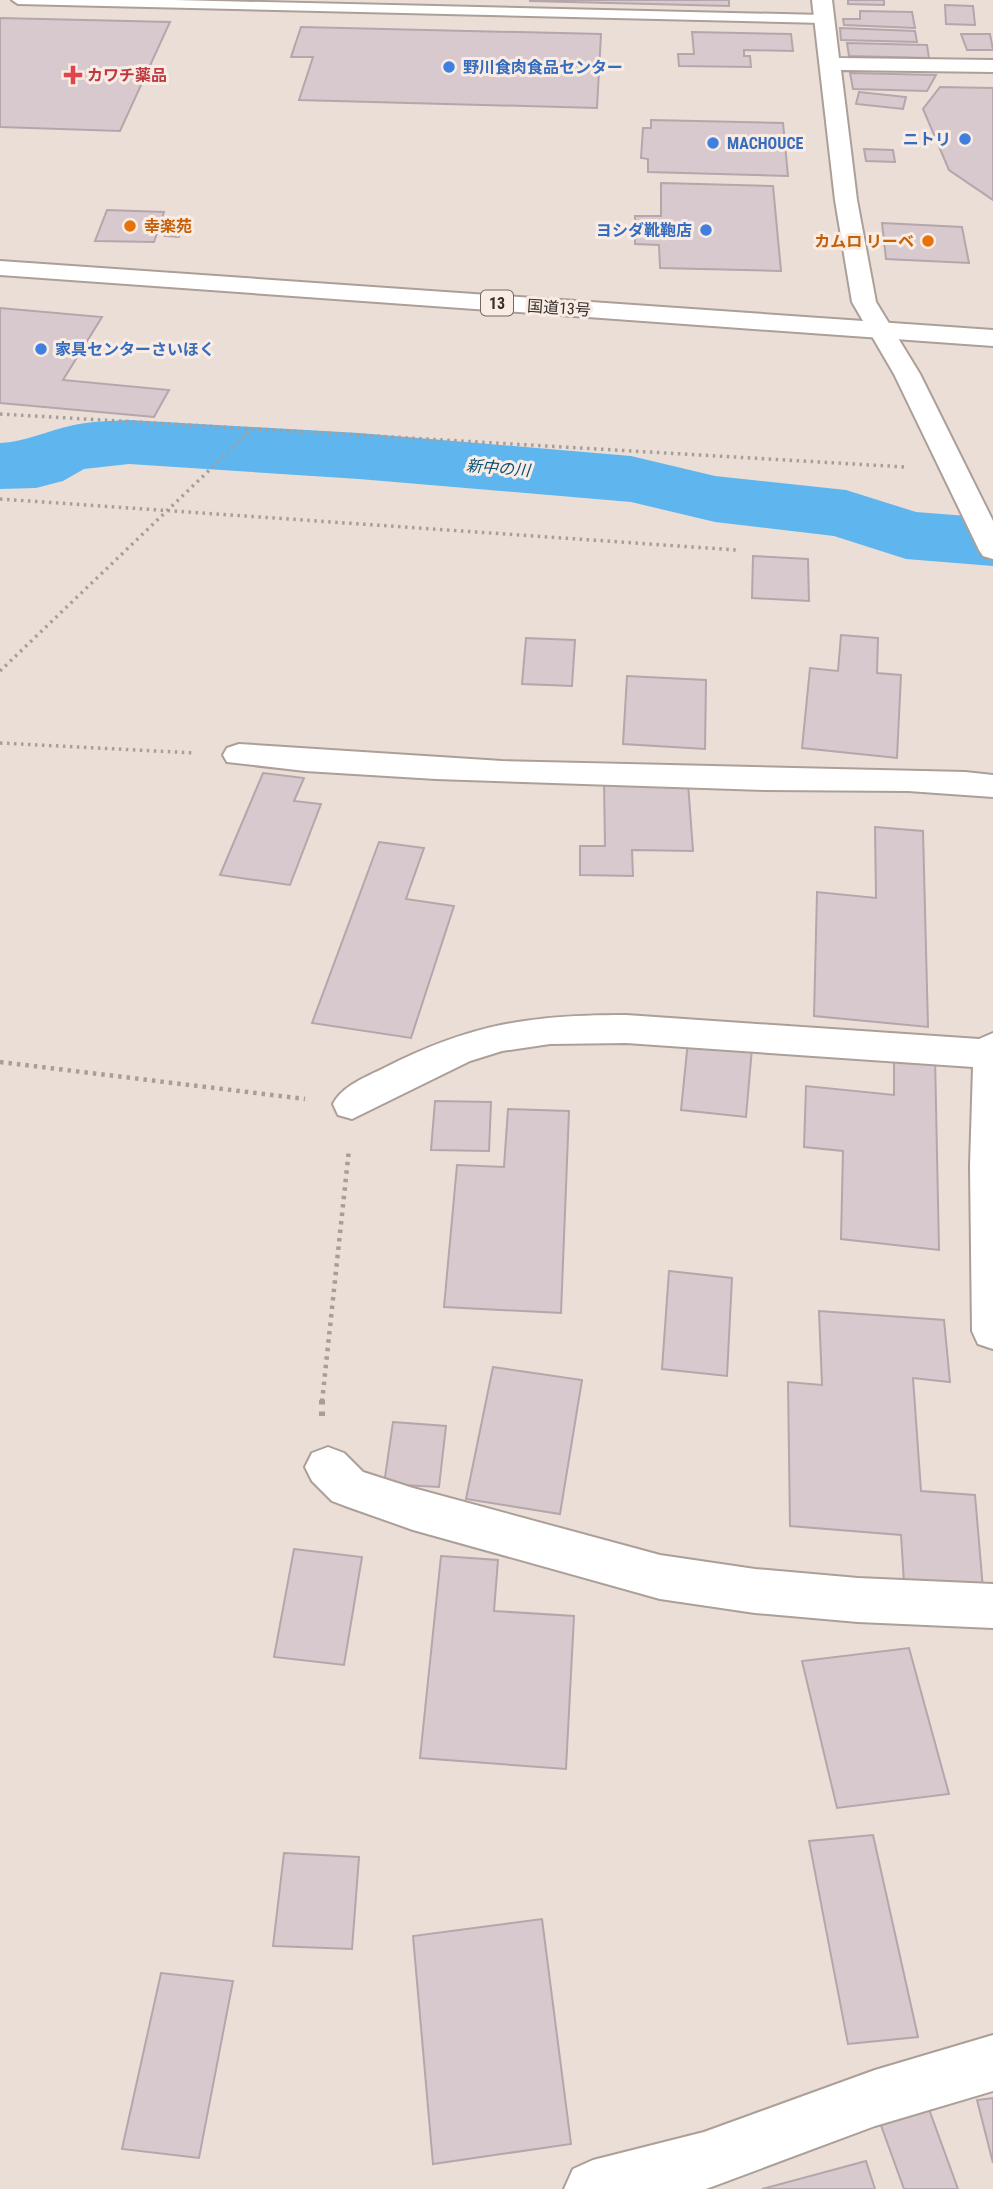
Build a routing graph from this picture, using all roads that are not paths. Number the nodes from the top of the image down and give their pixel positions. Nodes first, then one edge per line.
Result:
1 (18, 0) edge
2 (822, 9) edge
3 (830, 64) junction
4 (993, 66) edge
5 (0, 268) edge
6 (879, 330) junction
7 (993, 338) edge
8 (993, 550) edge
9 (239, 755) road end
10 (993, 786) edge
11 (993, 1047) edge
12 (992, 1054) edge
13 (352, 1104) road end
14 (993, 1331) edge
15 (328, 1467) road end
16 (993, 1605) edge
17 (993, 2063) edge
18 (593, 2189) edge

1 - 2 lane
2 - 3 main road
3 - 4 main road
3 - 6 main road
5 - 6 main road, 国道13号 / 13
6 - 7 main road, 国道13号 / 13
6 - 8 main road
9 - 10 main road
11 - 12 main road
12 - 13 main road
12 - 14 main road
15 - 16 main road
17 - 18 main road

